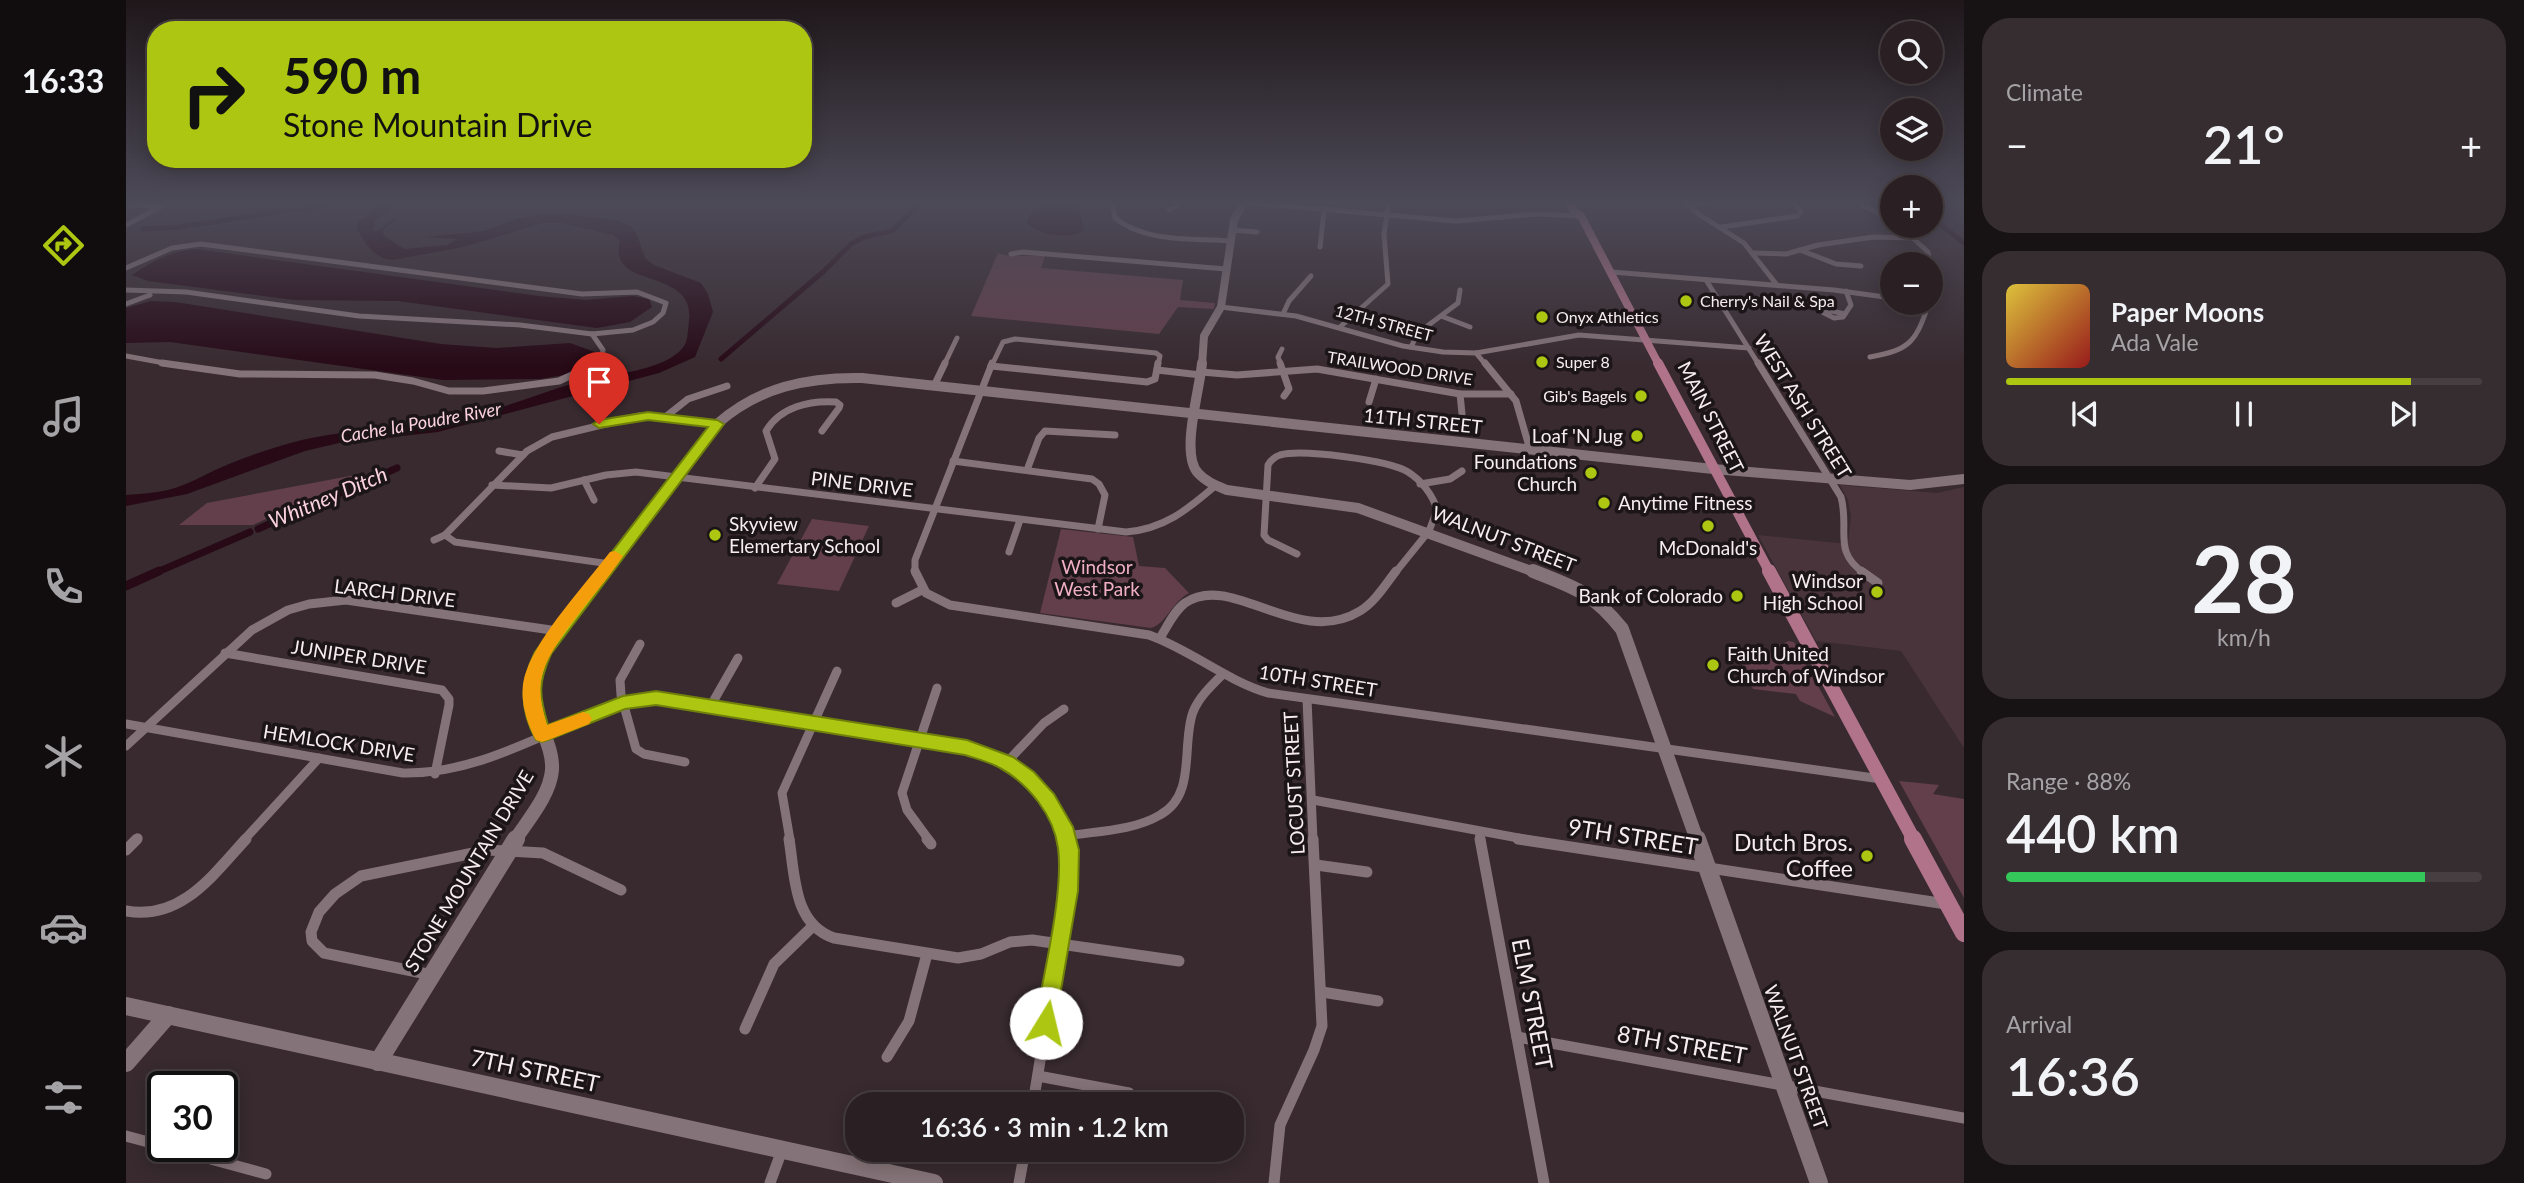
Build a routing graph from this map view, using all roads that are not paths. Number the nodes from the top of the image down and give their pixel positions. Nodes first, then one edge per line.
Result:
1 (151, 257) edge
2 (302, 257) edge
3 (1085, 257) edge
4 (1228, 257) edge
5 (1386, 257) edge
6 (1604, 257) edge
7 (1757, 257) edge
8 (1819, 257) edge
9 (1861, 266) dead end
10 (126, 268) edge
11 (1226, 269) junction
12 (1612, 272) junction
13 (1311, 276) dead end
14 (1706, 280) junction
15 (1777, 285) junction
16 (126, 290) edge
17 (1461, 290) dead end
18 (1846, 291) junction
19 (156, 293) junction
20 (1880, 296) edge
21 (126, 304) edge
22 (1221, 307) junction
23 (1283, 314) junction
24 (1846, 314) dead end
25 (1924, 315) edge
26 (1441, 316) junction
27 (1340, 327) junction
28 (1470, 327) dead end
29 (592, 334) junction
30 (957, 338) dead end
31 (1647, 340) junction
32 (1411, 347) junction
33 (1749, 348) junction
34 (1282, 349) dead end
35 (1476, 353) junction
36 (126, 356) edge
37 (1870, 357) dead end
38 (991, 366) junction
39 (1158, 368) junction
40 (1201, 372) junction
41 (1284, 372) junction
42 (1376, 379) junction
43 (880, 380) joint
44 (727, 386) dead end
45 (934, 386) junction
46 (980, 391) junction
47 (1460, 394) junction
48 (1511, 394) junction
49 (1283, 396) dead end
50 (1369, 402) dead end
51 (1195, 414) junction
52 (1462, 414) dead end
53 (664, 418) junction
54 (717, 424) junction
55 (822, 431) dead end
56 (1115, 435) dead end
57 (1530, 450) junction
58 (499, 451) dead end
59 (523, 454) junction
60 (953, 461) junction
61 (1713, 469) junction
62 (1027, 470) junction
63 (1462, 471) dead end
64 (676, 477) junction
65 (1830, 479) junction
66 (1964, 479) edge
67 (584, 480) junction
68 (1420, 484) junction
69 (492, 485) junction
70 (1215, 486) junction
71 (755, 488) junction
72 (1265, 496) junction
73 (594, 500) dead end
74 (935, 509) junction
75 (1020, 520) junction
76 (1098, 529) junction
77 (1427, 531) junction
78 (445, 535) junction
79 (434, 540) dead end
80 (1009, 552) dead end
81 (1297, 554) dead end
82 (610, 564) junction
83 (1878, 583) dead end
84 (922, 590) junction
85 (896, 603) dead end
86 (558, 631) junction
87 (1160, 638) junction
88 (640, 644) dead end
89 (225, 653) junction
90 (738, 657) dead end
91 (837, 671) dead end
92 (1223, 674) junction
93 (937, 688) dead end
94 (1307, 699) junction
95 (623, 703) junction
96 (710, 707) junction
97 (1064, 709) dead end
98 (813, 723) junction
99 (126, 724) edge
100 (146, 728) junction
101 (542, 735) junction
102 (919, 740) junction
103 (126, 746) edge
104 (1667, 750) junction
105 (319, 758) junction
106 (685, 762) dead end
107 (1007, 762) junction
108 (435, 774) junction
109 (1881, 779) junction
110 (1313, 800) junction
111 (1479, 832) junction
112 (1066, 836) junction
113 (138, 838) dead end
114 (931, 844) dead end
115 (510, 849) junction
116 (126, 850) edge
117 (1316, 865) junction
118 (1707, 867) junction
119 (1367, 872) dead end
120 (621, 890) dead end
121 (1949, 905) junction
122 (126, 911) edge
123 (813, 926) junction
124 (1964, 933) edge
125 (1059, 944) junction
126 (927, 954) junction
127 (1179, 961) dead end
128 (432, 975) junction
129 (1322, 992) junction
130 (1378, 1001) dead end
131 (126, 1006) edge
132 (167, 1014) junction
133 (745, 1029) dead end
134 (1517, 1037) junction
135 (887, 1057) dead end
136 (378, 1062) junction
137 (126, 1063) edge
138 (1038, 1076) junction
139 (1783, 1085) junction
140 (1035, 1092) edge
141 (1124, 1092) edge
142 (1964, 1118) edge
143 (126, 1136) edge
144 (147, 1142) edge
145 (782, 1150) junction
146 (222, 1162) edge
147 (1023, 1162) edge
148 (266, 1174) dead end
149 (770, 1183) edge
150 (934, 1183) edge
151 (1019, 1183) edge
152 (1274, 1183) edge
153 (1544, 1183) edge
154 (1819, 1183) edge

1 - 10 street
2 - 29 street
3 - 11 street
4 - 11 street
5 - 27 street
6 - 12 main road, MAIN STREET
7 - 15 street
8 - 9 street
11 - 22 street
12 - 14 street
12 - 31 main road, MAIN STREET
13 - 23 street
14 - 15 street
14 - 33 street, WEST ASH STREET
15 - 18 street
16 - 19 street
17 - 26 street
18 - 20 street
18 - 24 street
19 - 21 street
19 - 29 street
22 - 23 street, 12TH STREET
22 - 40 street
23 - 27 street, 12TH STREET
25 - 37 street
26 - 28 street
26 - 32 street
27 - 32 street, 12TH STREET
29 - 36 street
30 - 45 street
31 - 33 street, 12TH STREET
31 - 35 street, 12TH STREET
31 - 61 main road, MAIN STREET
32 - 35 street, 12TH STREET
33 - 65 street, WEST ASH STREET
34 - 41 street
35 - 48 street
38 - 39 street
38 - 39 street
38 - 46 street
39 - 40 street, TRAILWOOD DRIVE
40 - 41 street, TRAILWOOD DRIVE
40 - 51 street
41 - 42 street, TRAILWOOD DRIVE
41 - 49 street
42 - 47 street, TRAILWOOD DRIVE
42 - 50 street
43 - 45 street, 11TH STREET
43 - 54 street, STONE MOUNTAIN DRIVE
44 - 53 street
45 - 46 street, 11TH STREET
46 - 51 street, 11TH STREET
46 - 60 street
47 - 48 street, TRAILWOOD DRIVE
47 - 52 street
48 - 57 street
51 - 57 street, 11TH STREET
51 - 70 street
53 - 54 street
53 - 59 street
54 - 64 street, STONE MOUNTAIN DRIVE
55 - 71 street
56 - 62 street
57 - 61 street, 11TH STREET
58 - 59 street
59 - 69 street
60 - 62 street
60 - 74 street
61 - 65 street, 11TH STREET
61 - 109 main road, MAIN STREET
62 - 76 street
63 - 68 street
64 - 67 street, PINE DRIVE
64 - 71 street, PINE DRIVE
64 - 82 street, STONE MOUNTAIN DRIVE
65 - 66 street, 11TH STREET
65 - 83 street, WEST ASH STREET
67 - 69 street, PINE DRIVE
67 - 73 street
68 - 72 street
68 - 77 street
69 - 78 street
70 - 72 street, WALNUT STREET
70 - 76 street, PINE DRIVE
71 - 74 street, PINE DRIVE
72 - 77 street, WALNUT STREET
72 - 81 street
74 - 75 street, PINE DRIVE
74 - 84 street
75 - 76 street, PINE DRIVE
75 - 80 street
77 - 87 street
77 - 104 street, WALNUT STREET
78 - 79 street
78 - 82 street
82 - 86 street, STONE MOUNTAIN DRIVE
84 - 85 street
84 - 87 street, 10TH STREET
86 - 89 street, LARCH DRIVE
86 - 101 street, STONE MOUNTAIN DRIVE
87 - 92 street, 10TH STREET
88 - 95 street
89 - 100 street, LARCH DRIVE
89 - 108 street, JUNIPER DRIVE
90 - 96 street
91 - 98 street
92 - 94 street, 10TH STREET
92 - 112 street
93 - 102 street
94 - 104 street, 10TH STREET
94 - 110 street, LOCUST STREET
95 - 96 street, HEMLOCK DRIVE
95 - 101 street, HEMLOCK DRIVE
95 - 106 street
96 - 98 street, HEMLOCK DRIVE
97 - 107 street
98 - 102 street, HEMLOCK DRIVE
98 - 123 street
99 - 100 street, HEMLOCK DRIVE
100 - 103 street, LARCH DRIVE
100 - 105 street, HEMLOCK DRIVE
101 - 108 street, HEMLOCK DRIVE
101 - 115 street, STONE MOUNTAIN DRIVE
102 - 107 street, HEMLOCK DRIVE
102 - 114 street
104 - 109 street, 10TH STREET
104 - 118 street, WALNUT STREET
105 - 108 street, HEMLOCK DRIVE
105 - 122 street
107 - 112 street
109 - 121 main road, MAIN STREET
110 - 111 street, 9TH STREET
110 - 117 street, LOCUST STREET
111 - 118 street, 9TH STREET
111 - 134 street, ELM STREET
112 - 125 street
113 - 116 street
115 - 120 street
115 - 128 street, STONE MOUNTAIN DRIVE
115 - 128 street
117 - 119 street, LOCUST STREET
117 - 129 street, LOCUST STREET
118 - 121 street, 9TH STREET
118 - 139 street, WALNUT STREET
121 - 124 main road, MAIN STREET
123 - 126 street
123 - 133 street
125 - 126 street
125 - 127 street
125 - 138 street
126 - 135 street
128 - 136 street, STONE MOUNTAIN DRIVE
129 - 130 street
129 - 152 street, LOCUST STREET
131 - 132 street, 7TH STREET
132 - 136 street, 7TH STREET
132 - 137 street
134 - 139 street, 8TH STREET
134 - 153 street, ELM STREET
136 - 145 street, 7TH STREET
138 - 140 street
138 - 141 street
139 - 142 street, 8TH STREET
139 - 154 street, WALNUT STREET
143 - 144 street
145 - 149 street
145 - 150 street, 7TH STREET
146 - 148 street
147 - 151 street

